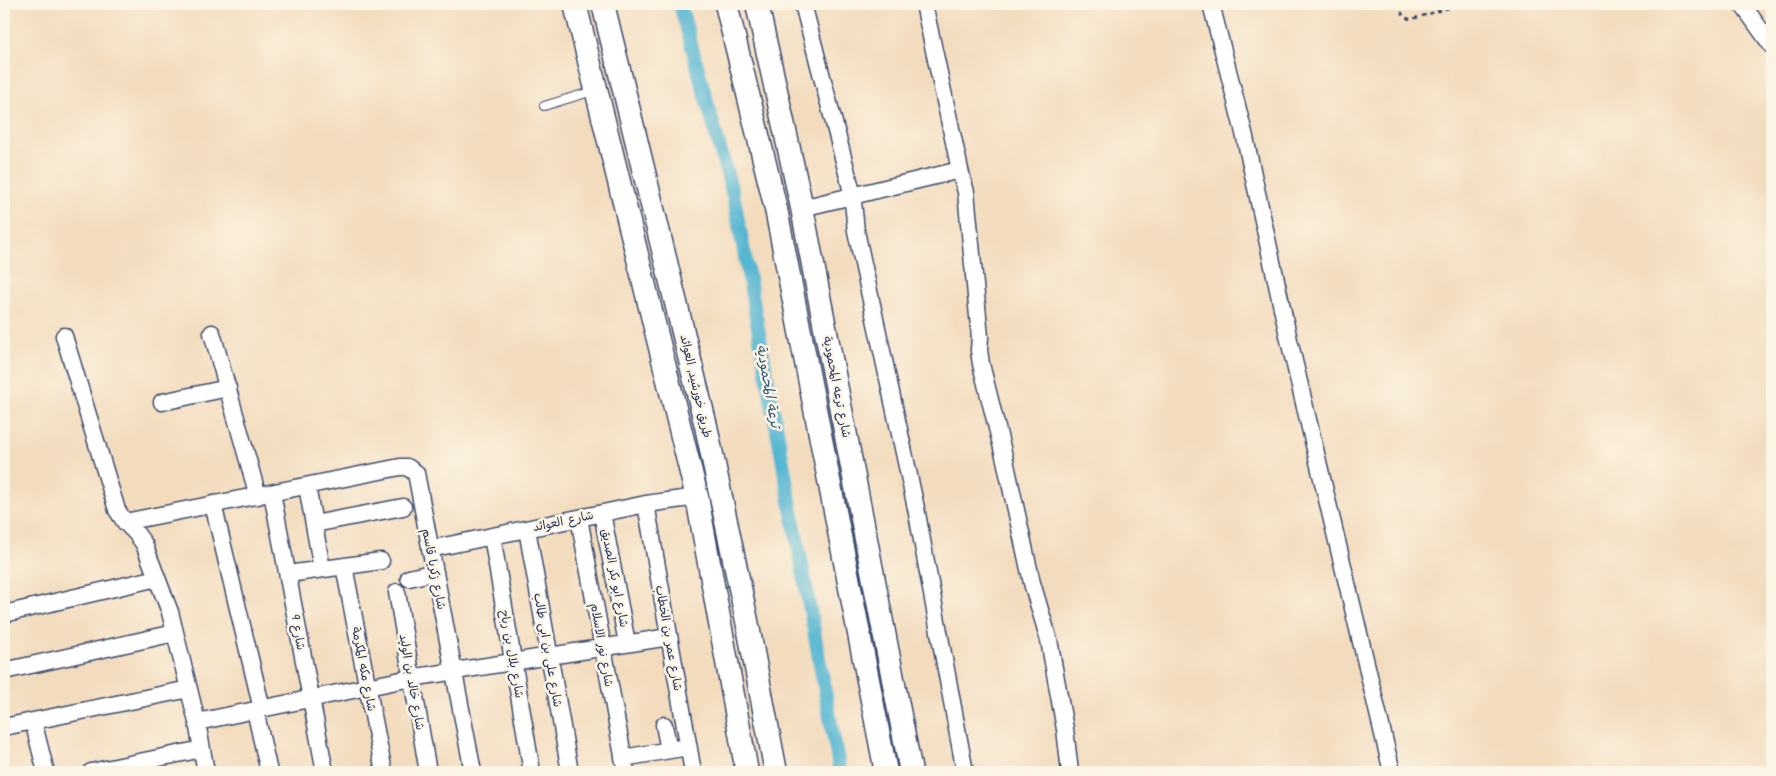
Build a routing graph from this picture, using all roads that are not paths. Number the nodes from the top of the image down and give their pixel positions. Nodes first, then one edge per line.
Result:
1 (576, 4) edge
2 (603, 4) edge
3 (726, 4) edge
4 (757, 4) edge
5 (803, 4) edge
6 (924, 4) edge
7 (1211, 4) edge
8 (1742, 4) edge
9 (1772, 46) edge
10 (598, 90) junction
11 (544, 106) dead end
12 (960, 170) junction
13 (852, 196) junction
14 (802, 208) junction
15 (212, 333) dead end
16 (64, 336) dead end
17 (228, 388) junction
18 (162, 402) dead end
19 (307, 486) junction
20 (265, 494) junction
21 (697, 497) junction
22 (213, 504) junction
23 (646, 504) junction
24 (402, 507) dead end
25 (602, 513) junction
26 (579, 518) junction
27 (125, 522) junction
28 (314, 524) junction
29 (527, 529) junction
30 (492, 536) junction
31 (430, 549) junction
32 (381, 561) dead end
33 (344, 566) junction
34 (322, 569) junction
35 (435, 572) junction
36 (288, 574) junction
37 (157, 578) junction
38 (409, 578) dead end
39 (397, 592) dead end
40 (4, 614) edge
41 (175, 633) junction
42 (669, 637) junction
43 (627, 643) junction
44 (603, 647) junction
45 (549, 656) junction
46 (513, 662) junction
47 (4, 671) edge
48 (454, 672) junction
49 (411, 678) junction
50 (367, 687) junction
51 (189, 689) junction
52 (310, 699) junction
53 (259, 709) junction
54 (33, 721) junction
55 (197, 722) junction
56 (664, 725) dead end
57 (4, 727) edge
58 (688, 747) junction
59 (202, 749) junction
60 (669, 750) junction
61 (625, 765) edge
62 (46, 772) edge
63 (91, 772) edge
64 (206, 772) edge
65 (269, 772) edge
66 (325, 772) edge
67 (384, 772) edge
68 (428, 772) edge
69 (473, 772) edge
70 (532, 772) edge
71 (570, 772) edge
72 (693, 772) edge
73 (747, 772) edge
74 (776, 772) edge
75 (886, 772) edge
76 (910, 772) edge
77 (965, 772) edge
78 (1070, 772) edge
79 (1392, 772) edge

1 - 10 main road, طريق خورشيد, العوائد
2 - 74 main road, طريق خورشيد, العوائد
3 - 75 main road
4 - 14 main road, شارع ترعه المحمودية
5 - 13 street
6 - 12 street
7 - 79 street
8 - 9 street
10 - 11 lane
10 - 21 main road, طريق خورشيد, العوائد
12 - 13 street
12 - 78 street
13 - 14 street
13 - 77 street
14 - 76 main road, شارع ترعه المحمودية
15 - 17 street, شارع 9
16 - 27 street
17 - 18 street
17 - 20 street, شارع 9
19 - 20 street
19 - 28 street
19 - 31 street, شارع زكريا قاسم
20 - 22 street
20 - 36 street, شارع 9
21 - 23 street, شارع العوائد
21 - 73 main road, طريق خورشيد, العوائد
22 - 27 street
22 - 53 street
23 - 25 street, شارع العوائد
23 - 42 street, شارع عمر بن الخطاب
24 - 28 street
25 - 26 street, شارع العوائد
25 - 43 street, شارع ابو بكر الصديق
26 - 29 street, شارع العوائد
26 - 44 street, شارع نور الاسلام
27 - 37 street
28 - 34 street
29 - 30 street, شارع العوائد
29 - 45 street, شارع على بن ابى طالب
30 - 31 street, شارع العوائد
30 - 46 street, شارع بلال بن رباح
31 - 35 street, شارع زكريا قاسم
32 - 33 street
33 - 34 street
33 - 50 street, شارع مكه المكرمة
34 - 36 street
35 - 38 street
35 - 48 street, شارع زكريا قاسم
36 - 52 street, شارع 9
37 - 40 street
37 - 41 street
39 - 49 street, شارع خالد بن الوليد
41 - 47 street
41 - 51 street
42 - 43 street
42 - 58 street, شارع عمر بن الخطاب
43 - 44 street
44 - 45 street
44 - 61 street, شارع نور الاسلام
45 - 46 street
45 - 71 street, شارع على بن ابى طالب
46 - 48 street
46 - 70 street, شارع بلال بن رباح
48 - 49 street
48 - 69 street, شارع زكريا قاسم
49 - 50 street
49 - 68 street, شارع خالد بن الوليد
50 - 52 street
50 - 67 street, شارع مكه المكرمة
51 - 54 street
51 - 55 street
52 - 53 street
52 - 66 street, شارع 9
53 - 55 street
53 - 65 street
54 - 57 street
54 - 62 street
55 - 59 street
56 - 60 street
58 - 60 street
58 - 72 street, شارع عمر بن الخطاب
59 - 63 street
59 - 64 street
60 - 61 street

